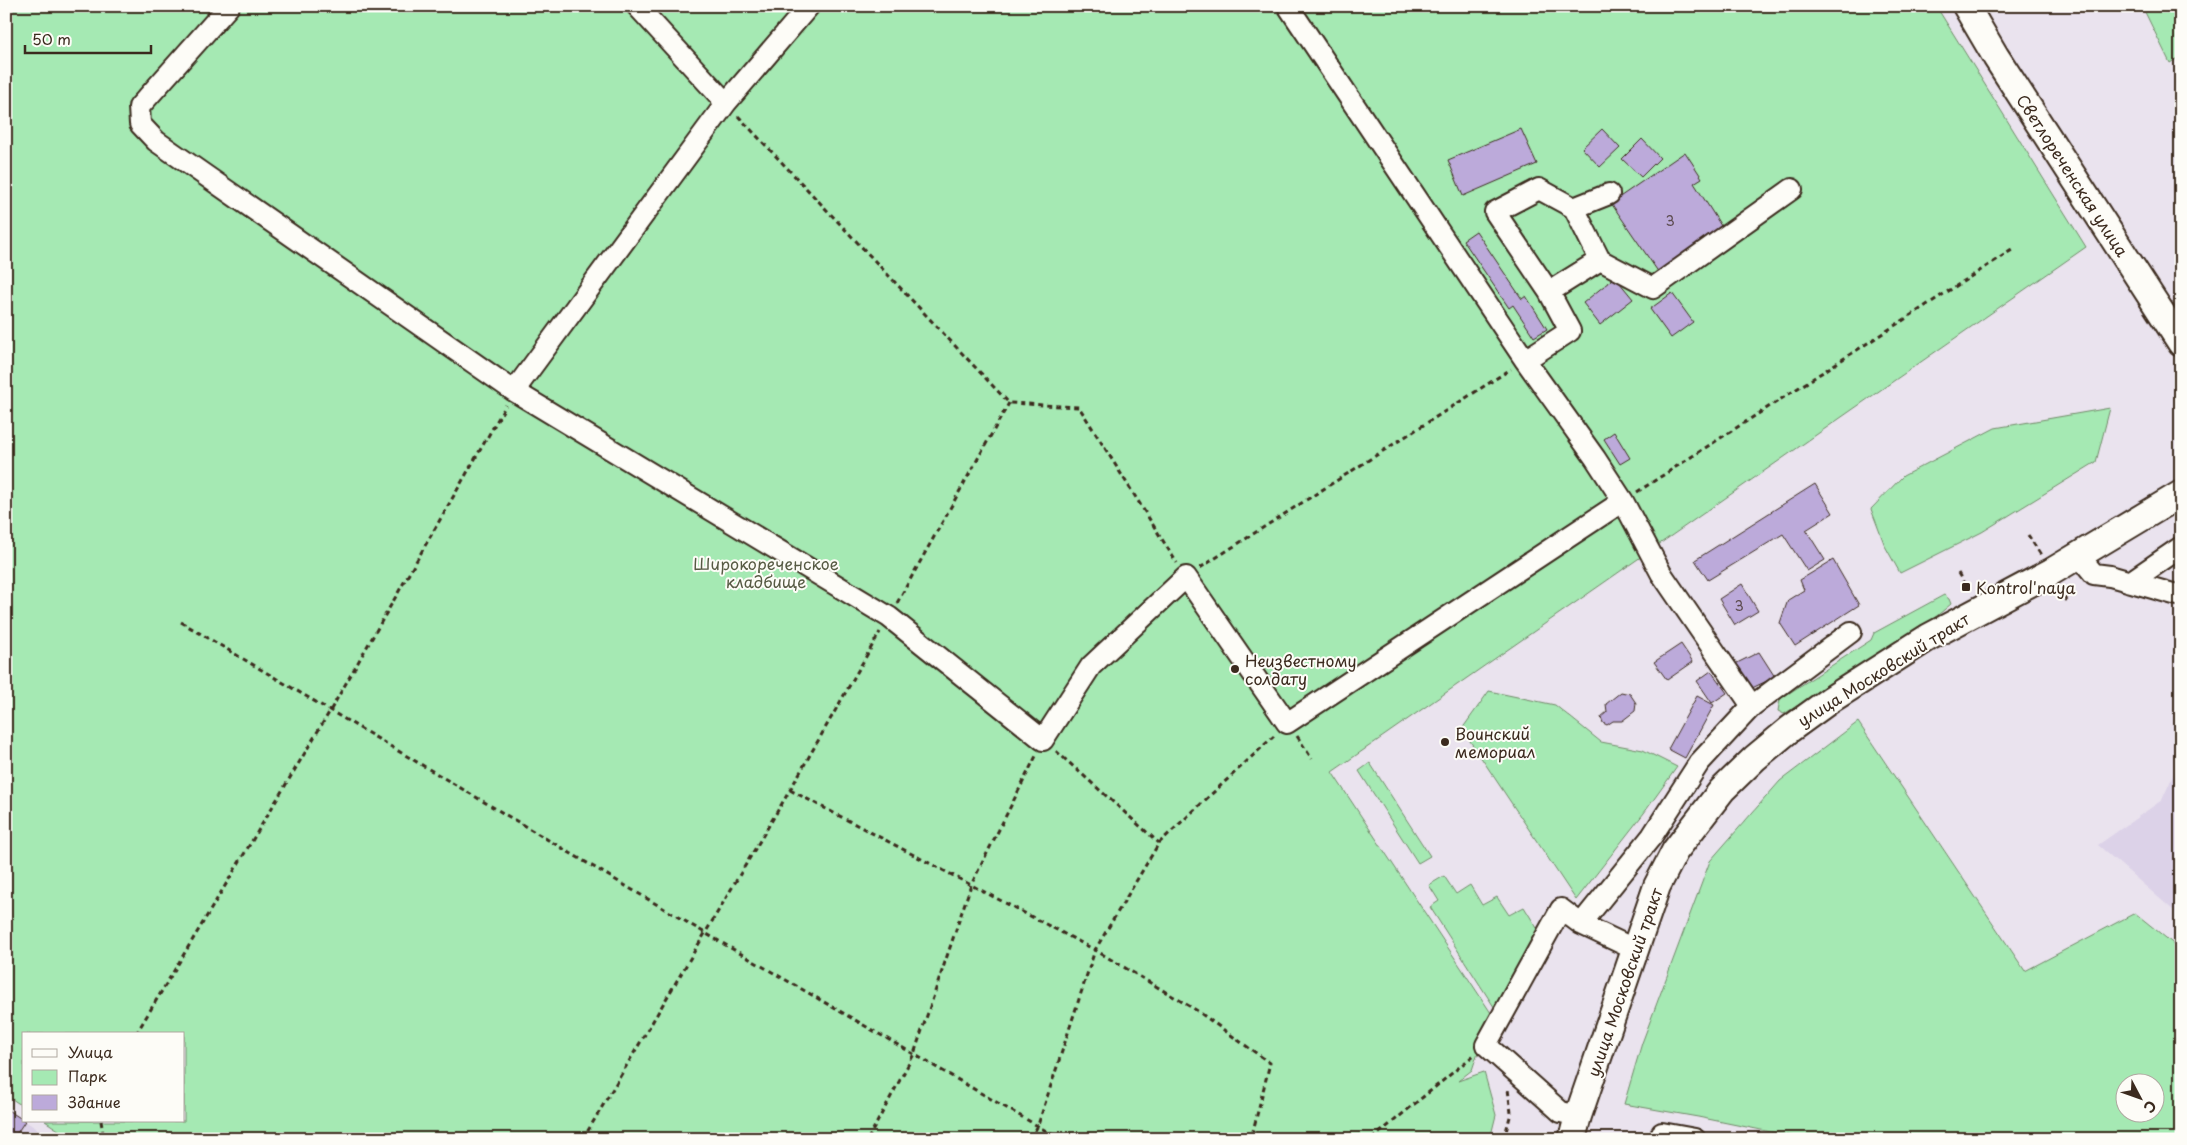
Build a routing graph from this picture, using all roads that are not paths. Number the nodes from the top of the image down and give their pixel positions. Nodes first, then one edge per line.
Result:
1 (229, 6) edge
2 (637, 6) edge
3 (809, 6) edge
4 (1288, 6) edge
5 (1966, 6) edge
6 (726, 102) junction
7 (1792, 189) dead end
8 (1609, 194) dead end
9 (1574, 208) junction
10 (1600, 260) junction
11 (1548, 292) junction
12 (2181, 343) edge
13 (1525, 360) junction
14 (514, 391) junction
15 (2181, 494) edge
16 (1623, 501) junction
17 (2181, 548) edge
18 (2086, 565) junction
19 (2130, 582) junction
20 (2180, 596) edge
21 (1851, 632) dead end
22 (1752, 706) junction
23 (1581, 924) junction
24 (1636, 950) junction
25 (1575, 1128) edge
26 (1662, 1136) edge
27 (1695, 1139) edge

1 - 14 street
2 - 6 street
3 - 6 street
4 - 13 street
5 - 12 main road, Светлореченская улица
6 - 14 street
7 - 10 street
8 - 9 street
9 - 10 street
9 - 11 street
10 - 11 street
11 - 13 street
13 - 16 street
14 - 16 street
15 - 18 main road, улица Московский тракт
16 - 22 street
17 - 19 street
18 - 19 street
18 - 24 main road, улица Московский тракт
19 - 20 street
21 - 22 street
22 - 23 street
23 - 24 street
23 - 25 street
24 - 25 main road, улица Московский тракт
26 - 27 street

